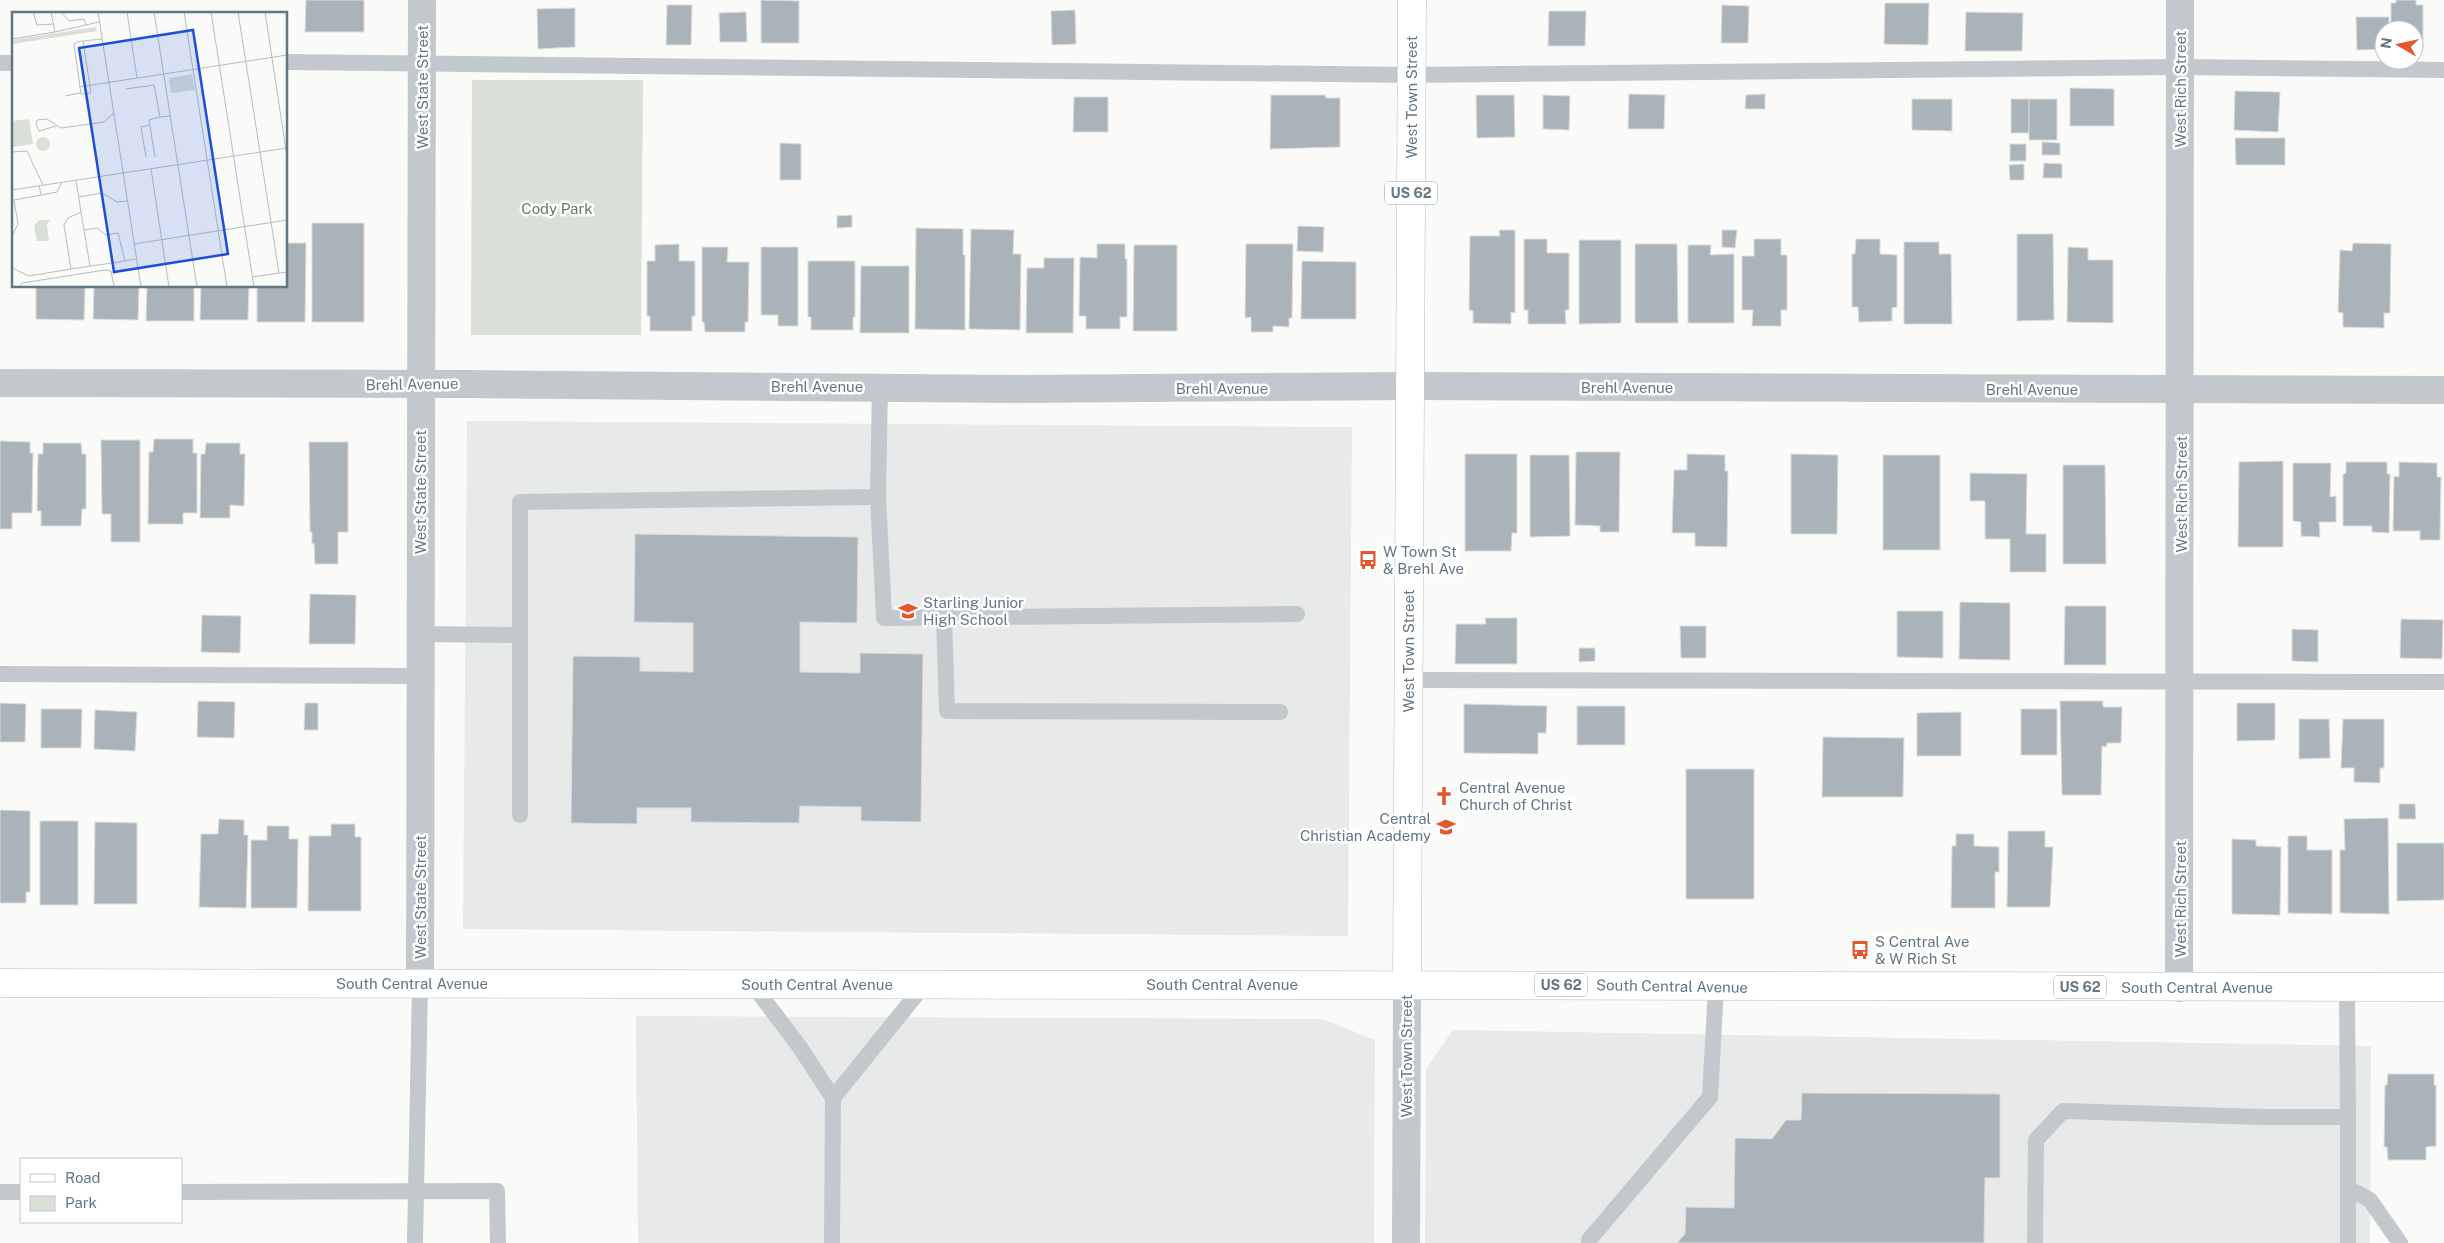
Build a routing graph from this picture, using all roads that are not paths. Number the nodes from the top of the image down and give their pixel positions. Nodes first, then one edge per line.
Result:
1 (422, 0) edge
2 (1412, 0) edge
3 (2180, 0) edge
4 (288, 62) edge
5 (422, 62) junction
6 (2180, 67) junction
7 (2444, 70) edge
8 (1411, 75) junction
9 (0, 383) edge
10 (420, 385) junction
11 (880, 386) junction
12 (1410, 386) junction
13 (2181, 389) junction
14 (2444, 390) edge
15 (878, 497) junction
16 (1297, 614) dead end
17 (944, 618) junction
18 (420, 634) junction
19 (519, 635) junction
20 (0, 674) edge
21 (420, 676) junction
22 (1408, 680) junction
23 (2181, 681) junction
24 (2444, 682) edge
25 (1280, 712) dead end
26 (520, 815) dead end
27 (0, 983) edge
28 (420, 983) junction
29 (752, 984) junction
30 (924, 984) junction
31 (1407, 984) junction
32 (1716, 987) junction
33 (2444, 987) edge
34 (2179, 988) junction
35 (2348, 988) junction
36 (833, 1098) junction
37 (2348, 1116) junction
38 (2348, 1188) junction
39 (0, 1192) edge
40 (20, 1192) edge
41 (182, 1192) edge
42 (415, 1192) junction
43 (415, 1243) edge
44 (498, 1243) edge
45 (832, 1243) edge
46 (1406, 1243) edge
47 (1589, 1243) edge
48 (2035, 1243) edge
49 (2348, 1243) edge
50 (2400, 1243) edge

1 - 5 street, West State Street
2 - 8 main road, West Town Street / US 62
3 - 6 street, West Rich Street
4 - 5 lane
5 - 8 lane
5 - 10 street, West State Street
6 - 7 lane
6 - 8 lane
6 - 13 street, West Rich Street
8 - 12 main road, West Town Street / US 62
9 - 10 street, Brehl Avenue
10 - 11 street, Brehl Avenue
10 - 18 street, West State Street
11 - 12 street, Brehl Avenue
11 - 15 lane
12 - 13 street, Brehl Avenue
12 - 22 main road, West Town Street / US 62
13 - 14 street, Brehl Avenue
13 - 23 street, West Rich Street
15 - 17 lane
15 - 19 lane
16 - 17 lane
17 - 25 lane
18 - 19 lane
18 - 21 street, West State Street
19 - 26 lane
20 - 21 lane
21 - 28 street, West State Street
22 - 23 lane
22 - 31 main road, West Town Street / US 62
23 - 24 lane
23 - 34 street, West Rich Street
27 - 28 main road, South Central Avenue
28 - 29 main road, South Central Avenue
28 - 42 lane
29 - 30 main road, South Central Avenue
29 - 36 lane
30 - 31 main road, South Central Avenue
30 - 36 lane
31 - 32 main road, South Central Avenue / US 62
31 - 46 street, West Town Street
32 - 34 main road, South Central Avenue / US 62
32 - 47 lane
33 - 35 main road, South Central Avenue / US 62
34 - 35 main road, South Central Avenue / US 62
35 - 37 lane
36 - 45 lane
37 - 38 lane
37 - 48 lane
38 - 49 lane
38 - 50 lane
39 - 40 lane
41 - 42 lane
42 - 43 lane
42 - 44 lane

